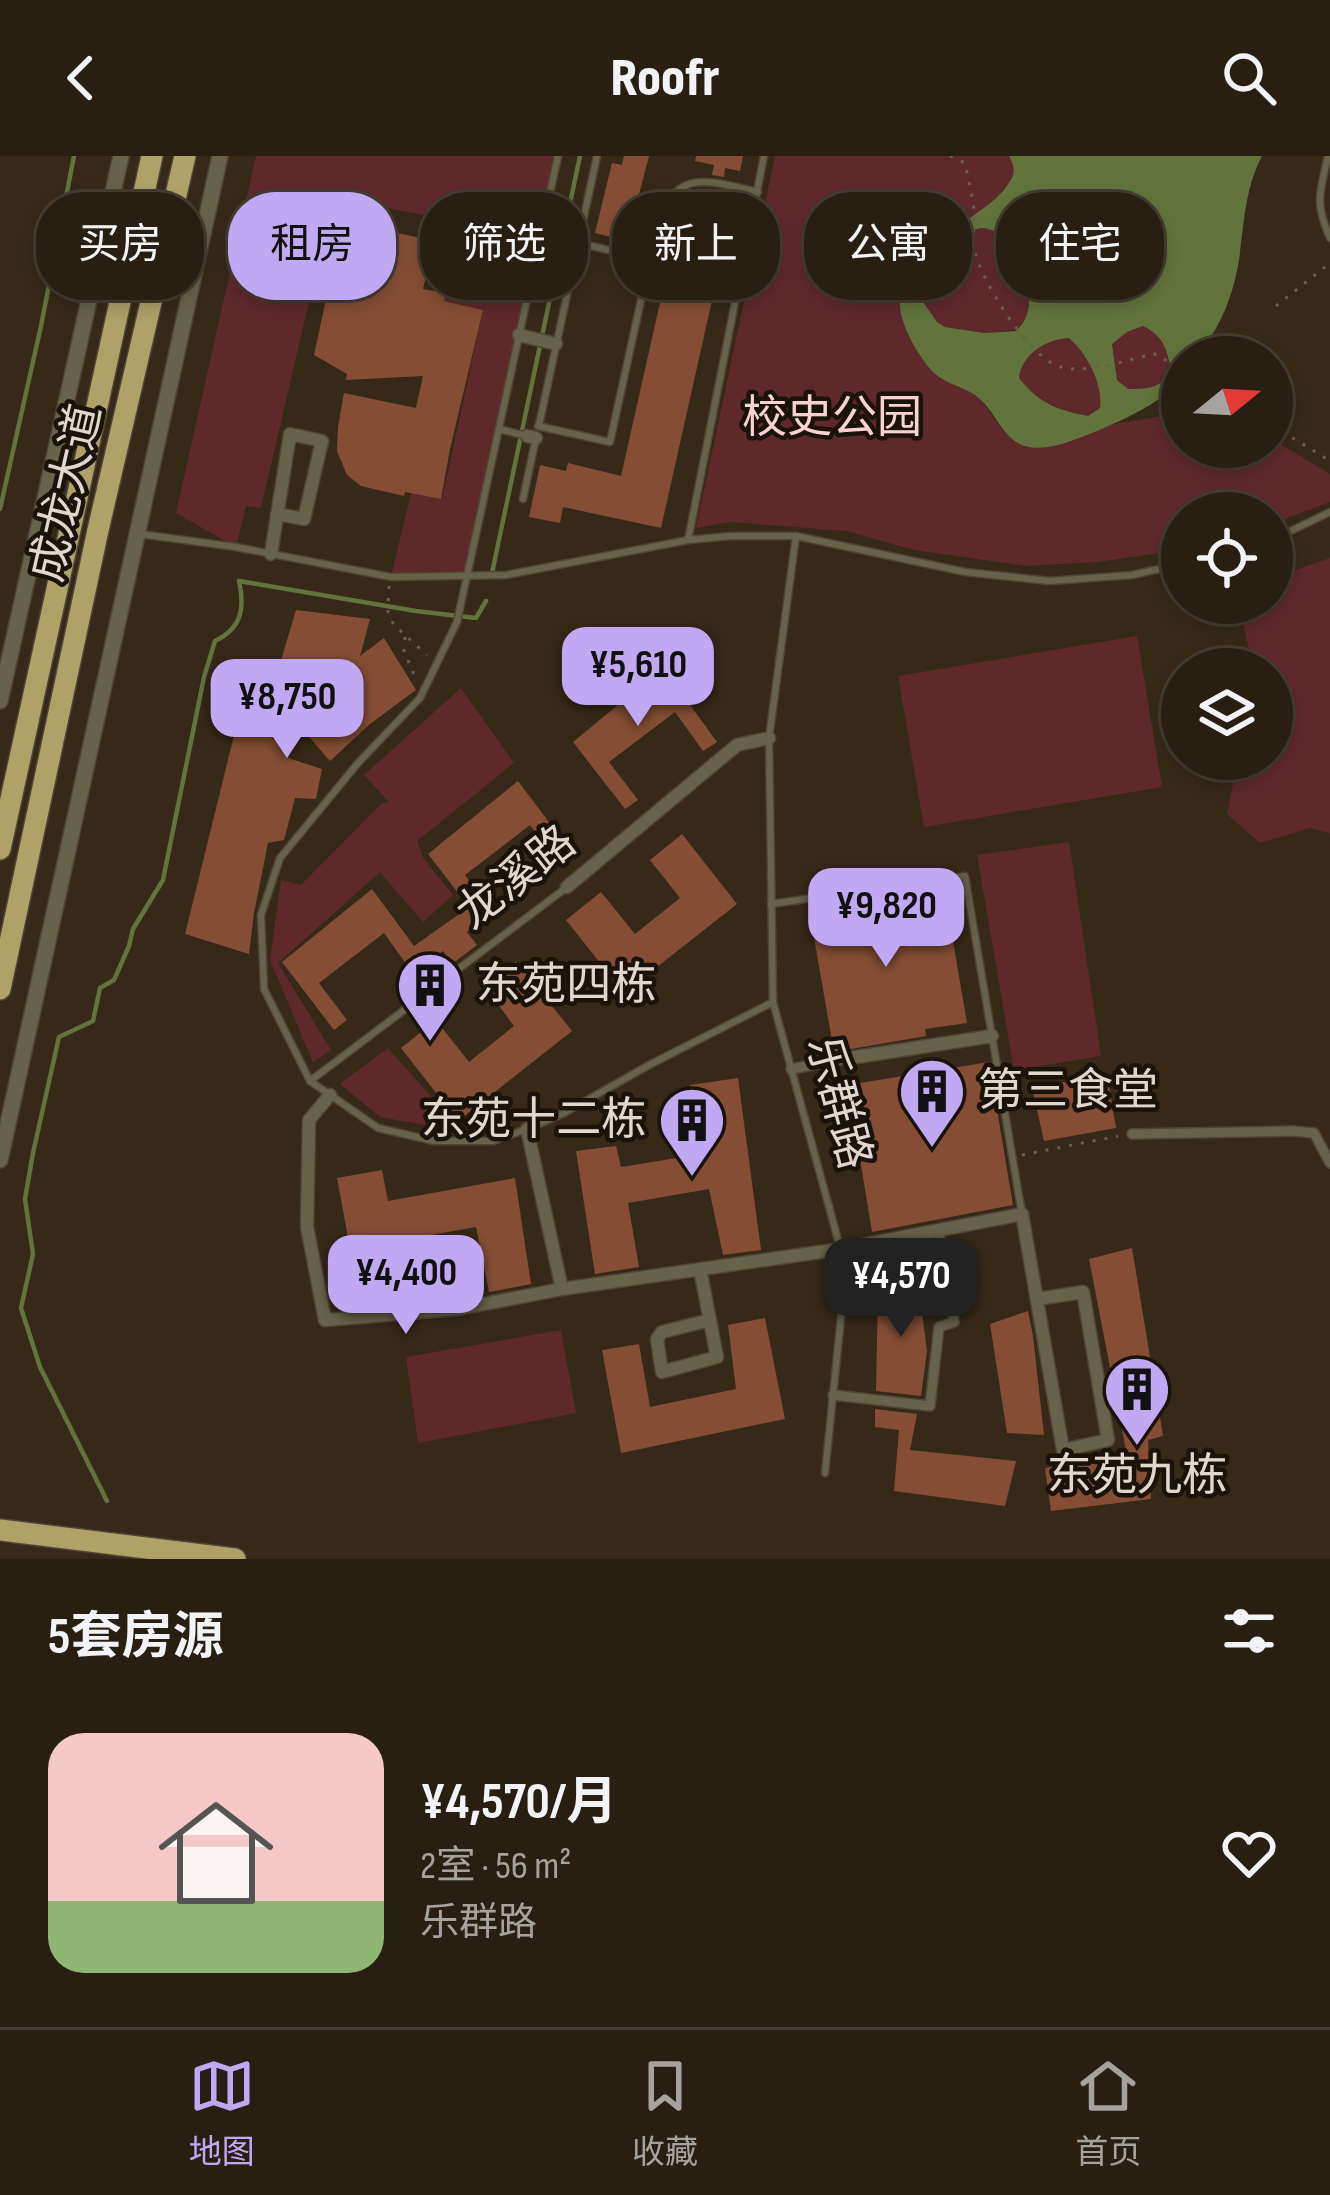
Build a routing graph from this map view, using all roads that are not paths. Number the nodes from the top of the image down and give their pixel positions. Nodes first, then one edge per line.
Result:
1 (121, 156) edge
2 (152, 156) edge
3 (185, 156) edge
4 (220, 156) edge
5 (558, 156) edge
6 (597, 156) edge
7 (764, 156) edge
8 (1328, 156) edge
9 (550, 192) edge
10 (585, 192) edge
11 (674, 192) edge
12 (758, 192) joint
13 (1330, 238) edge
14 (527, 300) edge
15 (556, 300) edge
16 (641, 300) edge
17 (736, 300) edge
18 (519, 335) junction
19 (546, 342) junction
20 (499, 430) junction
21 (529, 434) junction
22 (523, 499) dead end
23 (1330, 512) edge
24 (277, 514) junction
25 (1293, 530) edge
26 (136, 533) junction
27 (796, 536) junction
28 (688, 540) junction
29 (271, 554) junction
30 (1161, 569) edge
31 (468, 577) junction
32 (0, 701) edge
33 (769, 738) junction
34 (0, 849) edge
35 (567, 887) joint
36 (770, 904) junction
37 (0, 989) edge
38 (773, 1002) junction
39 (992, 1036) junction
40 (850, 1058) joint
41 (791, 1069) junction
42 (310, 1081) junction
43 (330, 1095) junction
44 (527, 1129) junction
45 (1132, 1134) road end
46 (0, 1160) edge
47 (1330, 1163) edge
48 (1022, 1214) junction
49 (938, 1230) junction
50 (841, 1249) junction
51 (700, 1269) junction
52 (562, 1289) junction
53 (1037, 1299) junction
54 (710, 1320) junction
55 (832, 1395) junction
56 (824, 1473) dead end
57 (0, 1529) edge
58 (235, 1559) edge

1 - 32 street
2 - 34 highway, 成龙大道
3 - 37 highway, 成龙大道
4 - 26 street
5 - 9 lane
6 - 10 lane
7 - 12 lane
8 - 13 lane
11 - 12 lane
14 - 18 lane
15 - 19 lane
16 - 21 lane
17 - 28 lane
18 - 19 street
18 - 20 lane
19 - 21 lane
20 - 21 lane
20 - 31 lane
21 - 22 lane
23 - 25 lane
24 - 24 street
24 - 29 street
26 - 29 lane
26 - 46 street
27 - 28 lane
27 - 30 lane
27 - 33 lane, 乐群路
28 - 31 lane
29 - 31 lane
31 - 42 lane
33 - 35 street, 龙溪路
33 - 36 lane, 乐群路
35 - 42 lane, 龙溪路
36 - 38 lane, 乐群路
36 - 39 lane
38 - 41 lane, 乐群路
38 - 44 lane
39 - 40 street
39 - 48 lane
40 - 41 street
41 - 50 lane, 乐群路
42 - 43 lane
43 - 44 lane
43 - 52 street
44 - 52 street
45 - 47 street
48 - 49 street
48 - 53 street
49 - 50 street
49 - 55 street
50 - 51 street
50 - 55 lane, 乐群路
51 - 52 street
51 - 54 street
53 - 53 street
54 - 54 street
55 - 56 lane, 乐群路
57 - 58 highway

